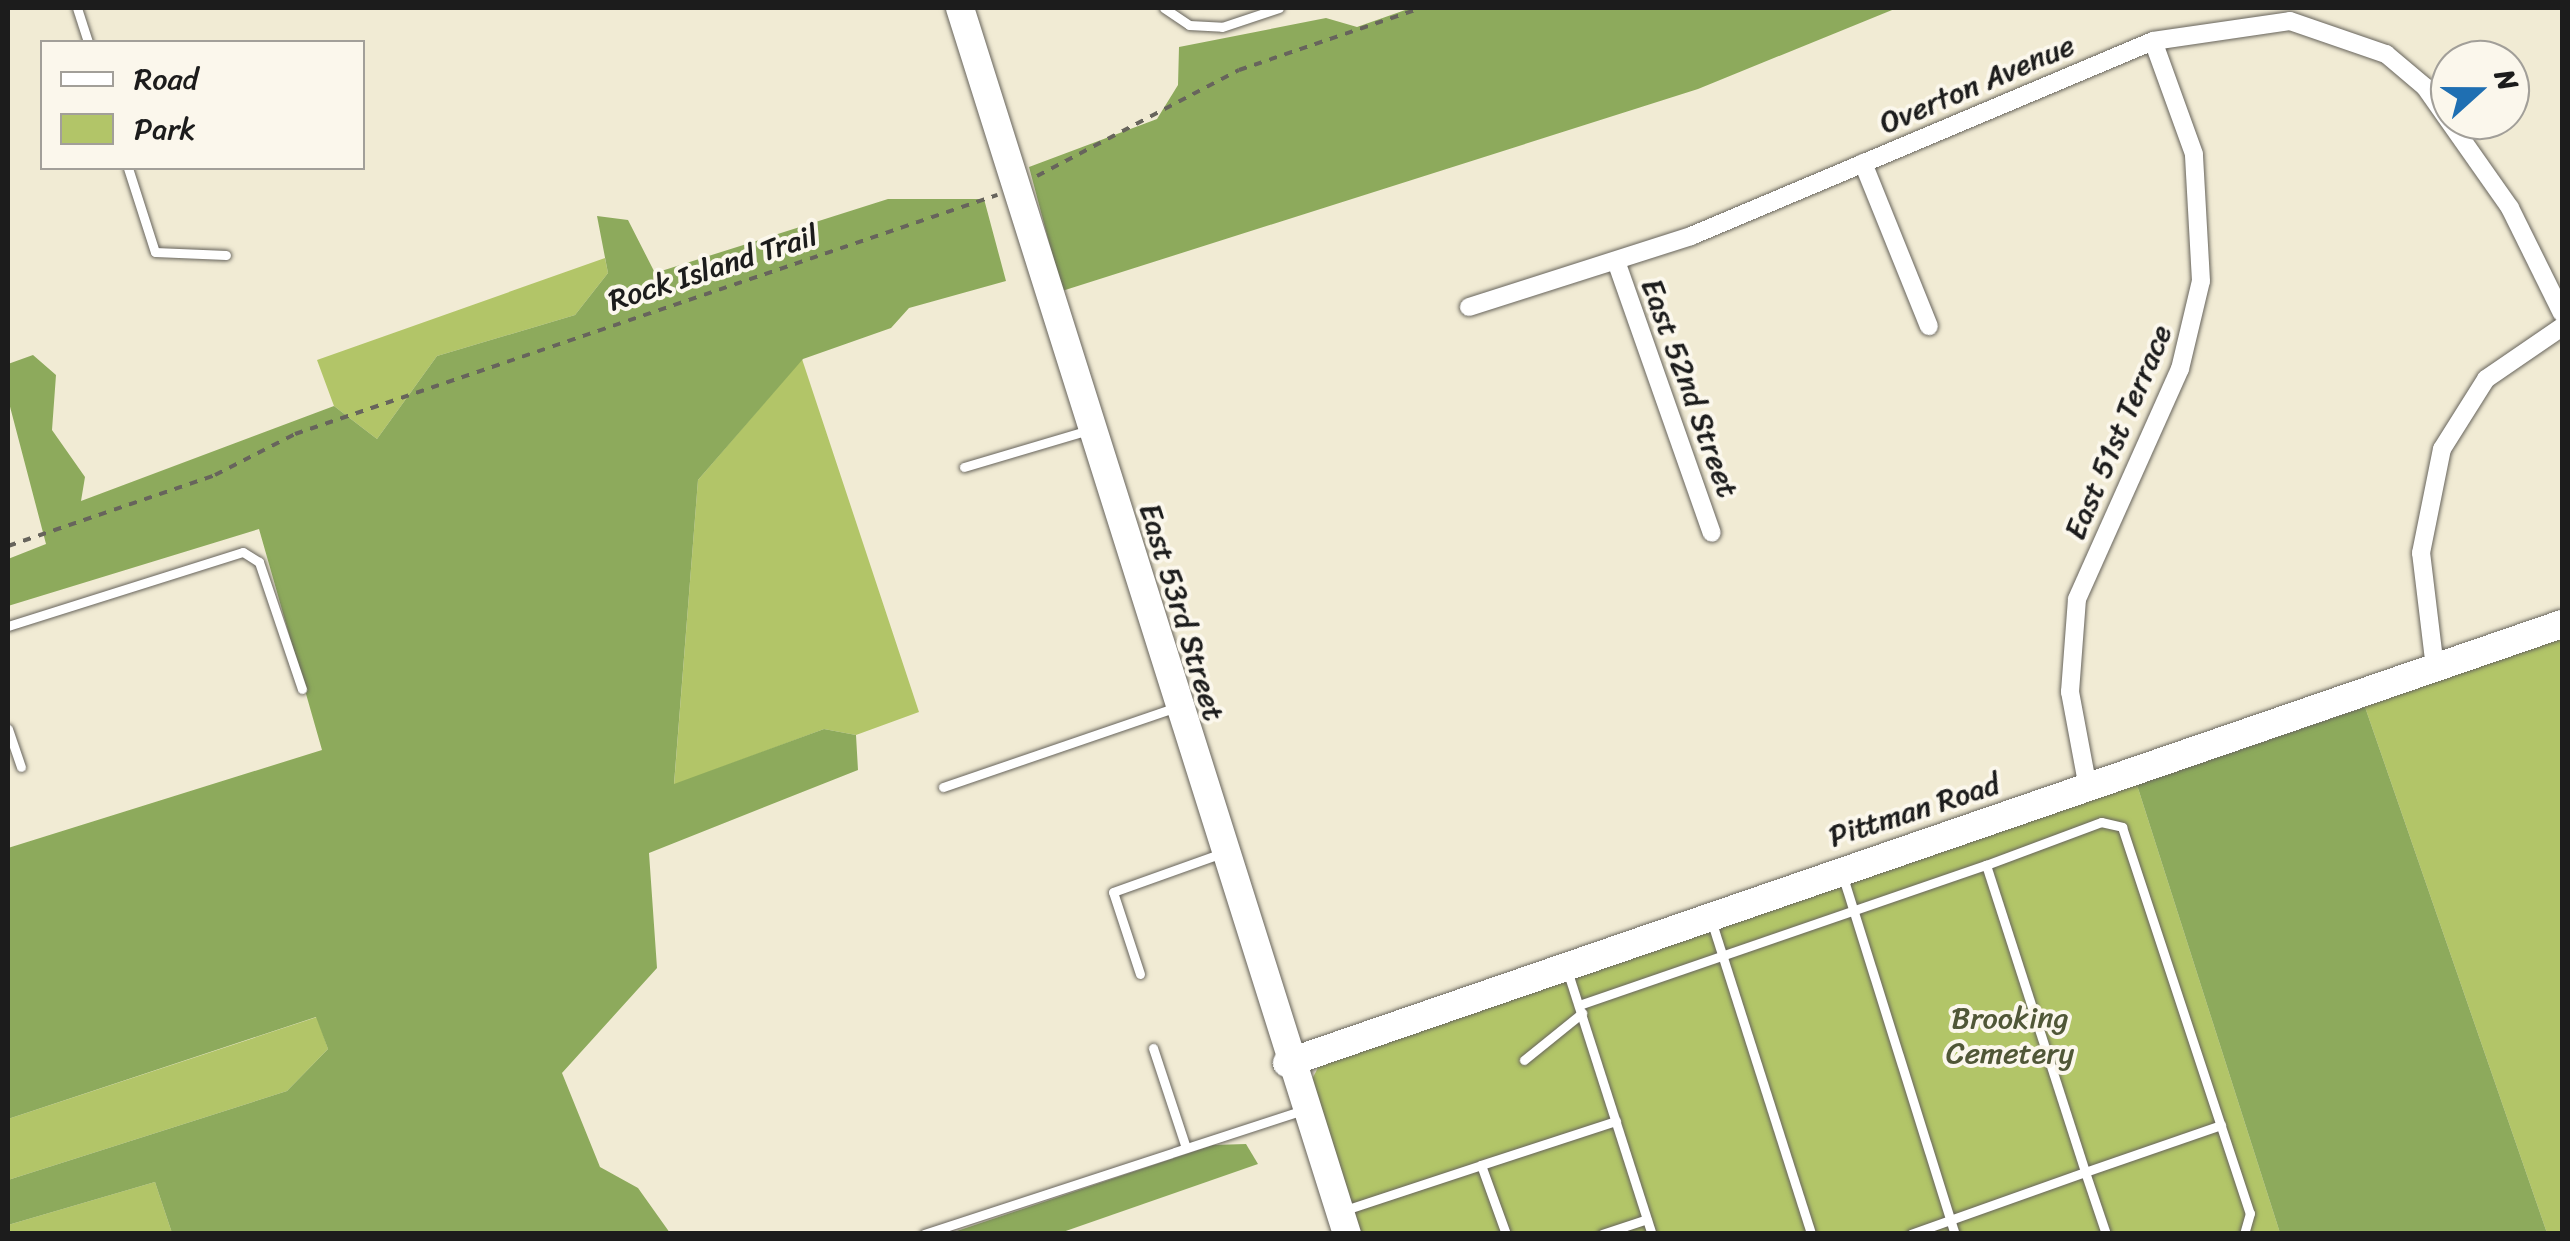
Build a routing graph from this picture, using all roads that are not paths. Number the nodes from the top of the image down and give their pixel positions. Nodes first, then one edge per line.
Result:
1 (77, 8) edge
2 (960, 8) edge
3 (1164, 8) edge
4 (1279, 8) edge
5 (87, 40) edge
6 (2153, 41) junction
7 (1863, 163) junction
8 (129, 170) edge
9 (226, 255) dead end
10 (1616, 261) junction
11 (1468, 307) dead end
12 (2562, 313) edge
13 (1929, 326) dead end
14 (2562, 327) edge
15 (1092, 429) junction
16 (964, 467) dead end
17 (1712, 533) dead end
18 (2562, 624) edge
19 (8, 626) edge
20 (2434, 668) junction
21 (302, 688) dead end
22 (1177, 707) junction
23 (8, 729) edge
24 (20, 767) dead end
25 (943, 787) dead end
26 (2088, 788) junction
27 (1222, 852) junction
28 (1986, 865) junction
29 (1840, 868) junction
30 (1708, 913) junction
31 (1854, 913) junction
32 (1722, 956) junction
33 (1564, 962) junction
34 (1140, 974) dead end
35 (1580, 1009) junction
36 (1153, 1048) dead end
37 (1524, 1060) dead end
38 (1287, 1063) junction
39 (1304, 1110) junction
40 (1616, 1121) junction
41 (2221, 1125) junction
42 (1186, 1148) junction
43 (1481, 1166) junction
44 (2085, 1172) junction
45 (1648, 1219) junction
46 (1951, 1220) junction
47 (1343, 1222) edge
48 (924, 1234) edge
49 (1506, 1234) edge
50 (1602, 1234) edge
51 (1652, 1234) edge
52 (1811, 1234) edge
53 (1911, 1234) edge
54 (1955, 1234) edge
55 (2106, 1234) edge
56 (2244, 1234) edge

1 - 5 lane
2 - 15 street, East 53rd Street
3 - 4 lane
6 - 7 street, Overton Avenue
6 - 12 street, Overton Avenue
6 - 26 street, East 51st Terrace
7 - 10 street, Overton Avenue
7 - 13 street
8 - 9 lane
10 - 11 street, Overton Avenue
10 - 17 street, East 52nd Street
14 - 20 street
15 - 16 lane
15 - 22 street, East 53rd Street
18 - 20 street, Pittman Road
19 - 21 lane
20 - 26 street, Pittman Road
22 - 25 lane
22 - 27 street, East 53rd Street
23 - 24 lane
26 - 29 street, Pittman Road
27 - 34 lane
27 - 38 street, East 53rd Street
28 - 31 lane
28 - 41 lane
28 - 44 lane
29 - 30 street, Pittman Road
29 - 31 lane
30 - 32 lane
30 - 33 street, Pittman Road
31 - 32 lane
31 - 46 lane
32 - 35 lane
32 - 52 lane
33 - 35 lane
33 - 38 street, Pittman Road
35 - 37 lane
35 - 40 lane
36 - 42 lane
38 - 39 street, East 53rd Street
39 - 42 lane
39 - 47 street, East 53rd Street
40 - 43 lane
40 - 45 lane
41 - 44 lane
41 - 56 lane
42 - 48 lane
43 - 47 lane
43 - 49 lane
44 - 46 lane
44 - 55 lane
45 - 50 lane
45 - 51 lane
46 - 53 lane
46 - 54 lane

